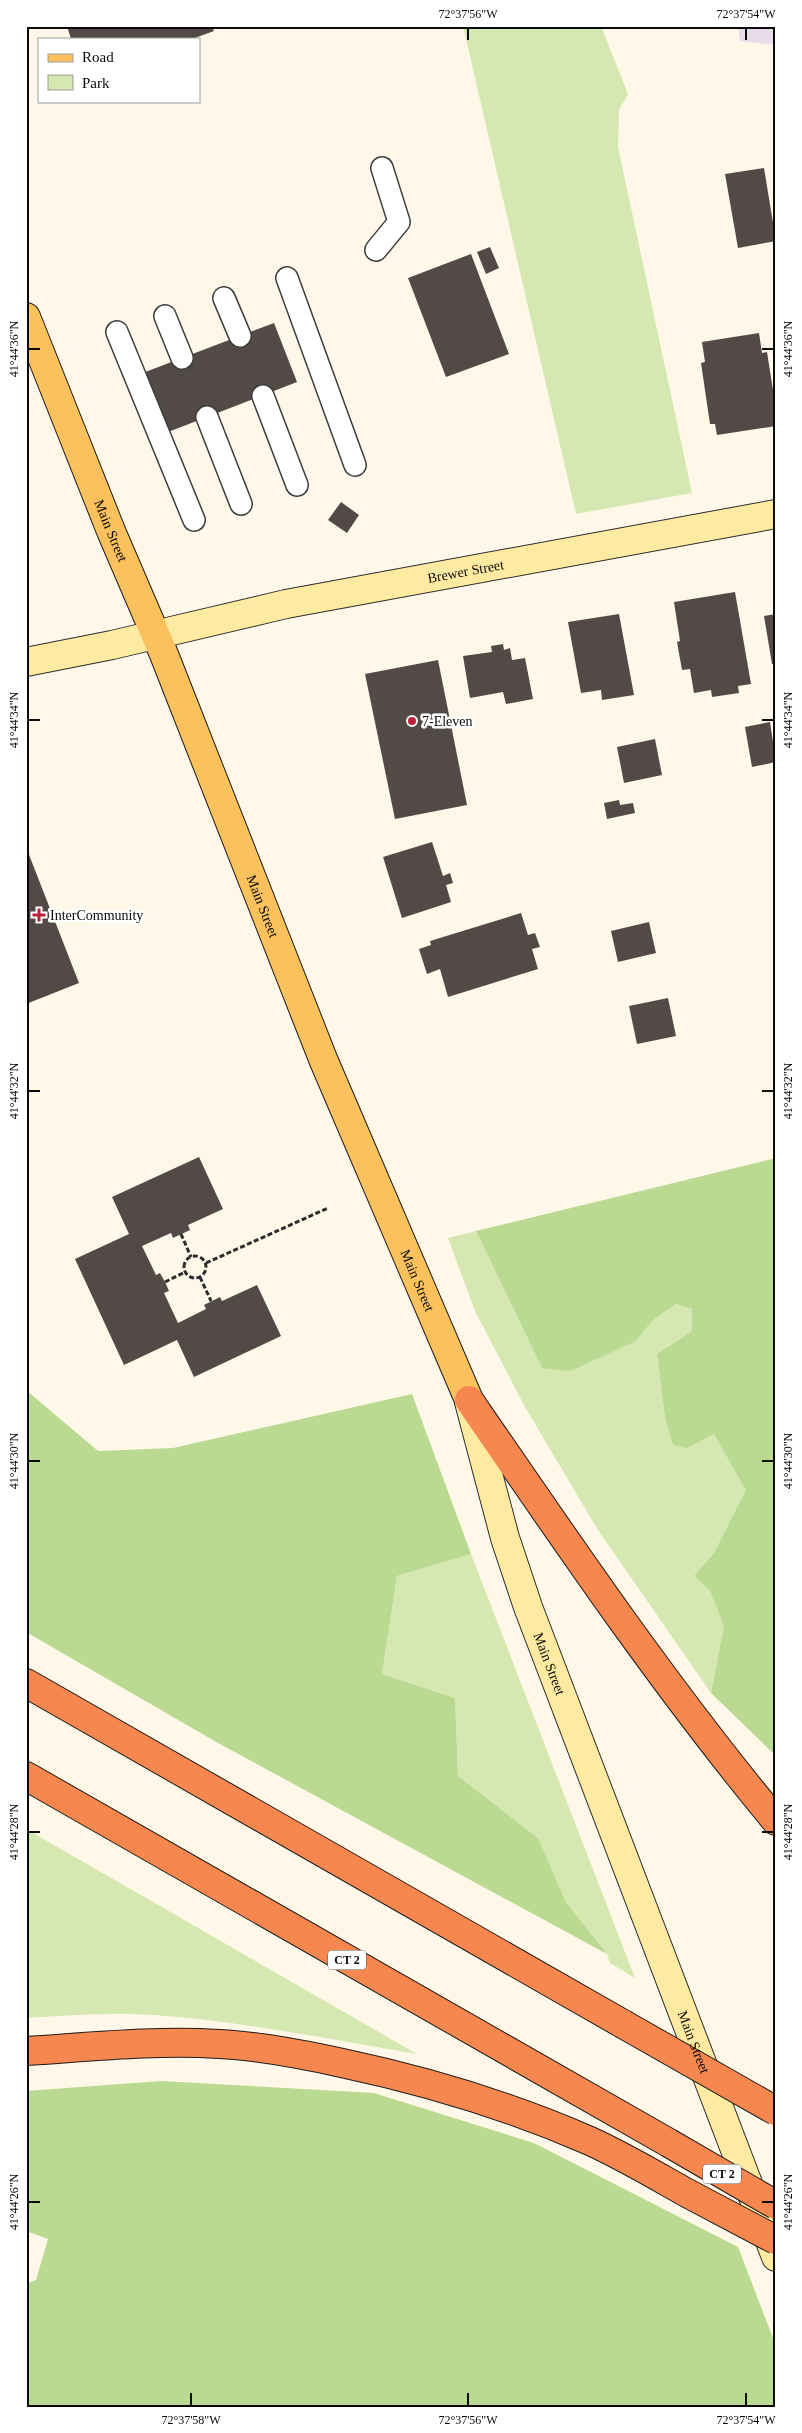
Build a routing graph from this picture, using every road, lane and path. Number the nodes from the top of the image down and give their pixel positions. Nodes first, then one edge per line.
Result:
1 (382, 168) dead end
2 (376, 250) dead end
3 (287, 278) dead end
4 (224, 298) dead end
5 (165, 316) dead end
6 (26, 317) edge
7 (117, 332) dead end
8 (240, 336) dead end
9 (182, 358) dead end
10 (263, 396) dead end
11 (206, 417) dead end
12 (355, 465) dead end
13 (297, 485) dead end
14 (241, 504) dead end
15 (776, 514) edge
16 (194, 520) dead end
17 (155, 634) junction
18 (26, 662) edge
19 (328, 1208) dead end
20 (180, 1234) dead end
21 (190, 1257) junction
22 (206, 1263) junction
23 (185, 1272) junction
24 (200, 1278) junction
25 (164, 1282) dead end
26 (210, 1302) dead end
27 (469, 1400) junction
28 (26, 1683) edge
29 (26, 1776) edge
30 (776, 1821) edge
31 (26, 2050) edge
32 (776, 2111) edge
33 (776, 2205) edge
34 (776, 2240) edge
35 (776, 2257) edge

1 - 2 lane
3 - 12 lane
4 - 8 lane
5 - 9 lane
6 - 17 main road, Main Street
7 - 16 lane
10 - 13 lane
11 - 14 lane
15 - 17 main road, Brewer Street
17 - 18 main road, Brewer Street
17 - 27 main road, Main Street
19 - 22 path
20 - 21 path
21 - 22 path
21 - 23 path
22 - 24 path
23 - 24 path
23 - 25 path
24 - 26 path
27 - 30 highway
27 - 35 main road, Main Street
28 - 32 highway, bridge
29 - 33 highway, CT 2, bridge
31 - 34 highway, bridge

